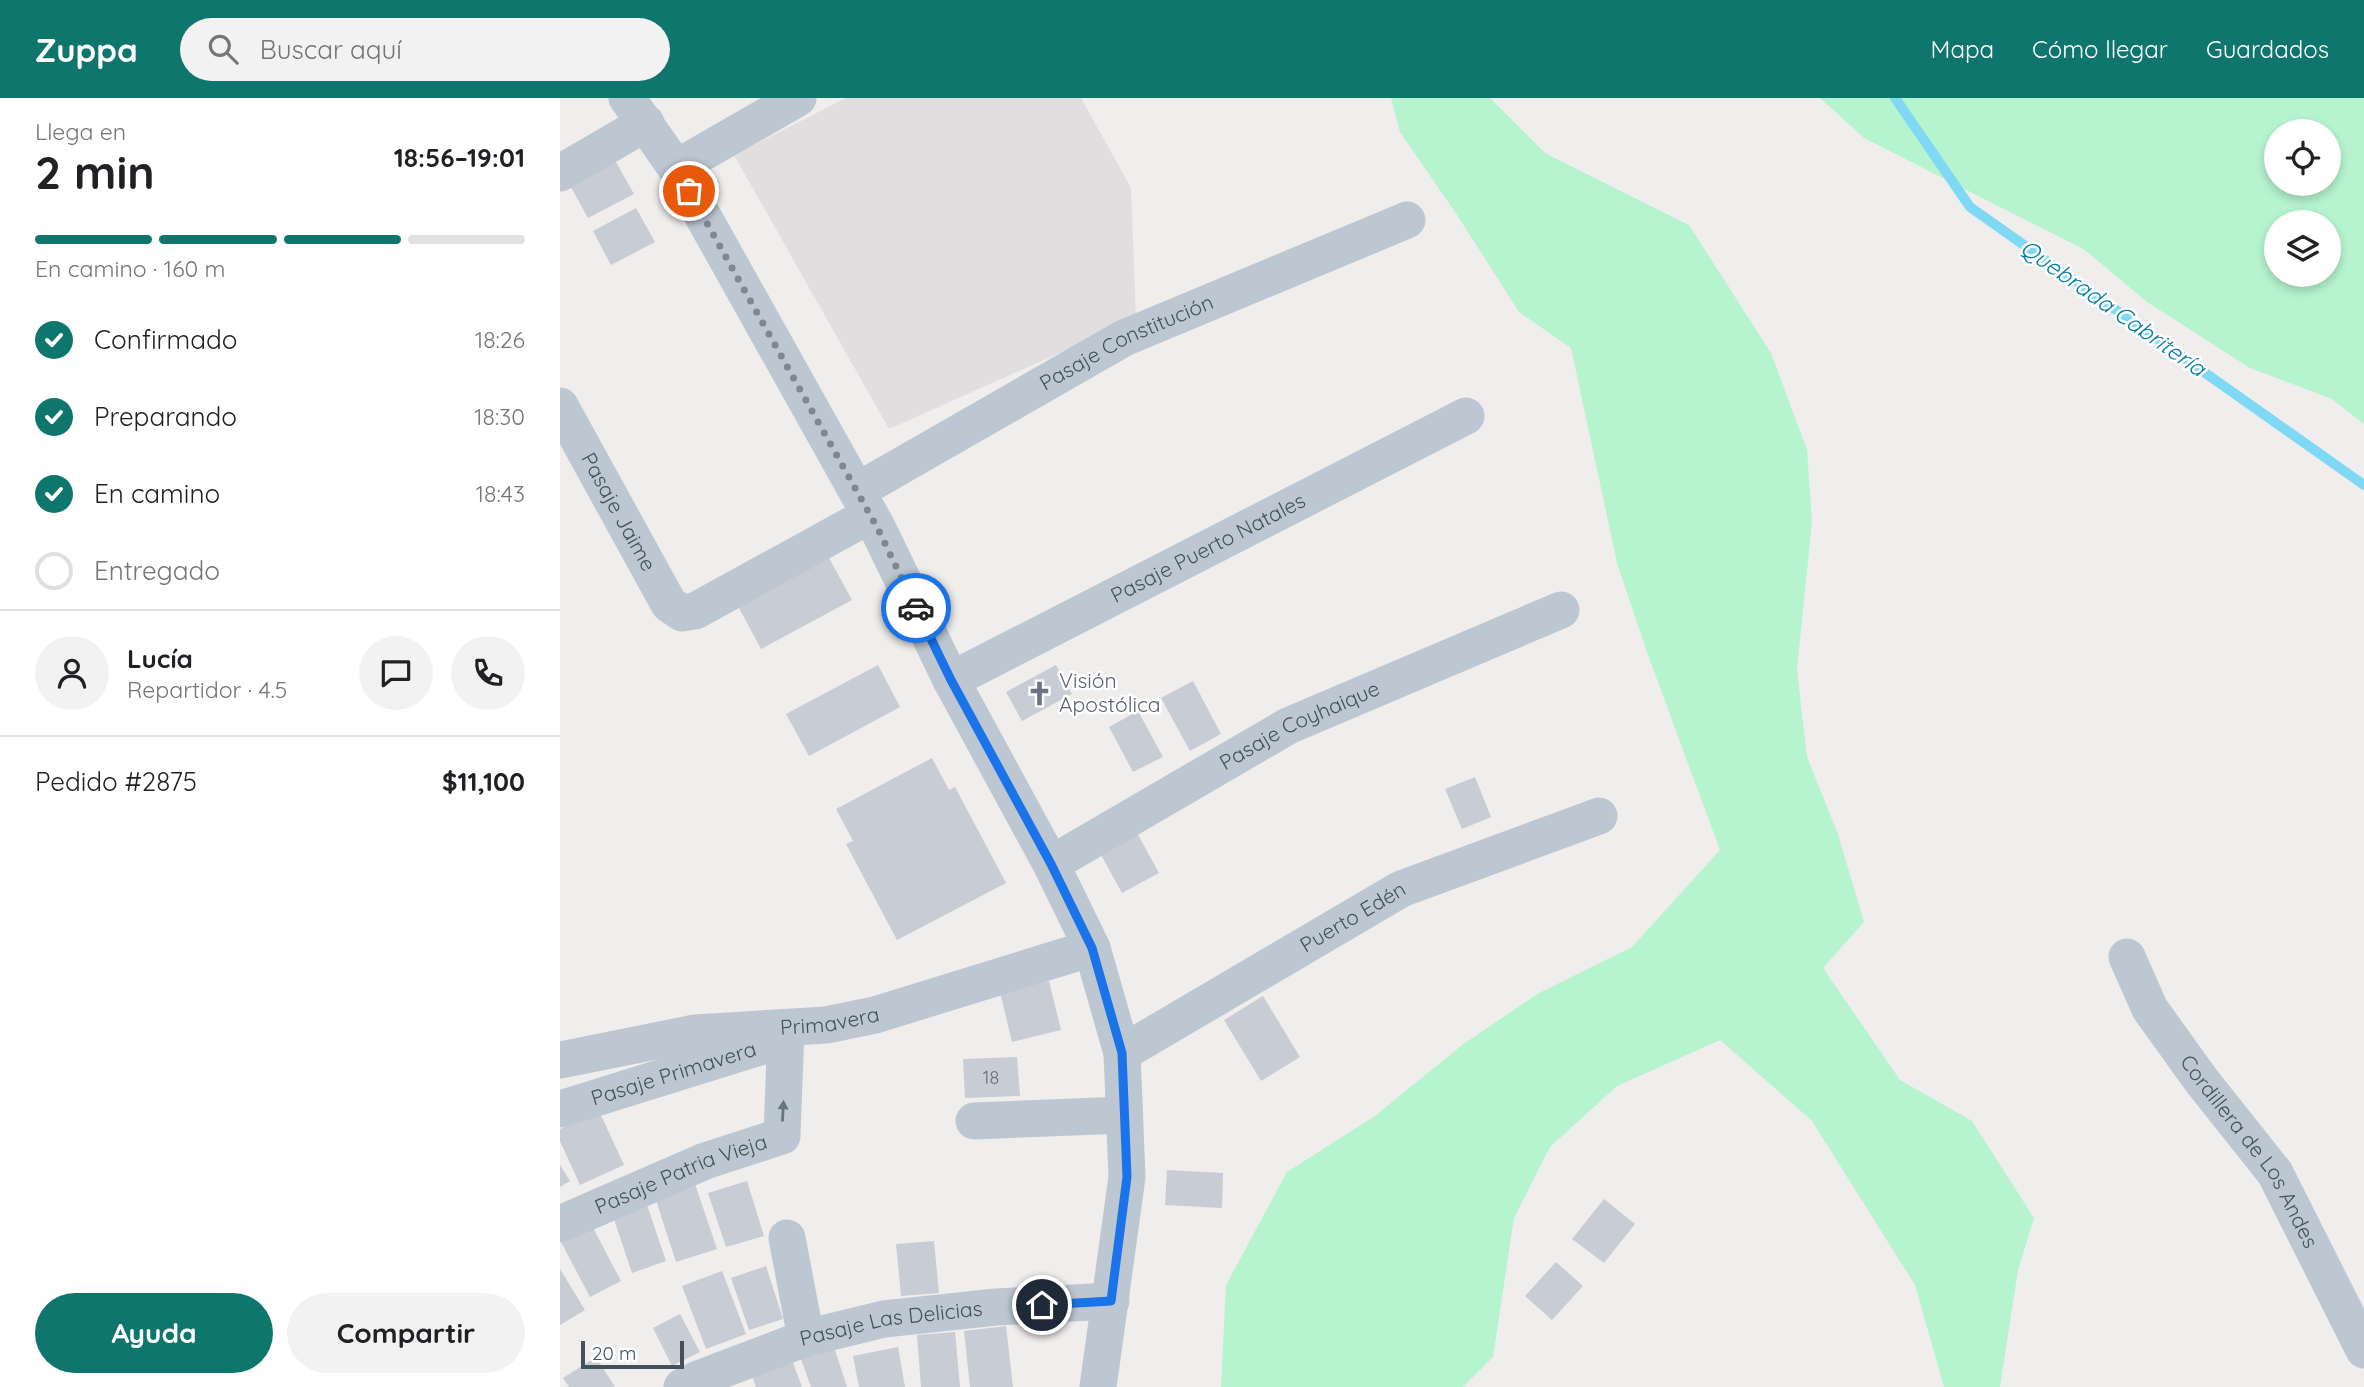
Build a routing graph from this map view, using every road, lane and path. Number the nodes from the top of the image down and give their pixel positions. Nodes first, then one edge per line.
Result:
1 (798, 98) edge
2 (636, 110) edge
3 (676, 168) junction
4 (560, 173) edge
5 (1407, 220) dead end
6 (560, 406) edge
7 (1465, 416) dead end
8 (863, 503) junction
9 (1560, 610) dead end
10 (682, 613) joint
11 (951, 680) junction
12 (1599, 816) dead end
13 (1051, 864) junction
14 (1092, 948) junction
15 (2127, 957) dead end
16 (786, 1033) junction
17 (1122, 1053) junction
18 (560, 1060) edge
19 (560, 1109) edge
20 (1124, 1115) junction
21 (974, 1121) dead end
22 (560, 1224) edge
23 (787, 1238) dead end
24 (1111, 1301) junction
25 (806, 1338) junction
26 (2364, 1350) edge
27 (681, 1387) edge
28 (1098, 1387) edge

1 - 3 street
2 - 3 street
2 - 4 street
3 - 8 street
5 - 8 street, Pasaje Constitución
6 - 10 street, Pasaje Jaime
7 - 11 street, Pasaje Puerto Natales
8 - 10 street, Pasaje Constitución
8 - 11 street
9 - 13 street, Pasaje Coyhaique
11 - 13 street
12 - 17 street, Puerto Edén
13 - 14 street
14 - 16 street, Primavera
14 - 17 street
15 - 26 street, Cordillera de Los Andes
16 - 18 street, Primavera
16 - 19 street, Pasaje Primavera
22 -> 16 street, Pasaje Patria Vieja
17 - 20 street
20 - 21 street
20 - 24 street
23 - 25 street
24 - 25 street, Pasaje Las Delicias
24 - 28 street
25 - 27 street, Pasaje Las Delicias

